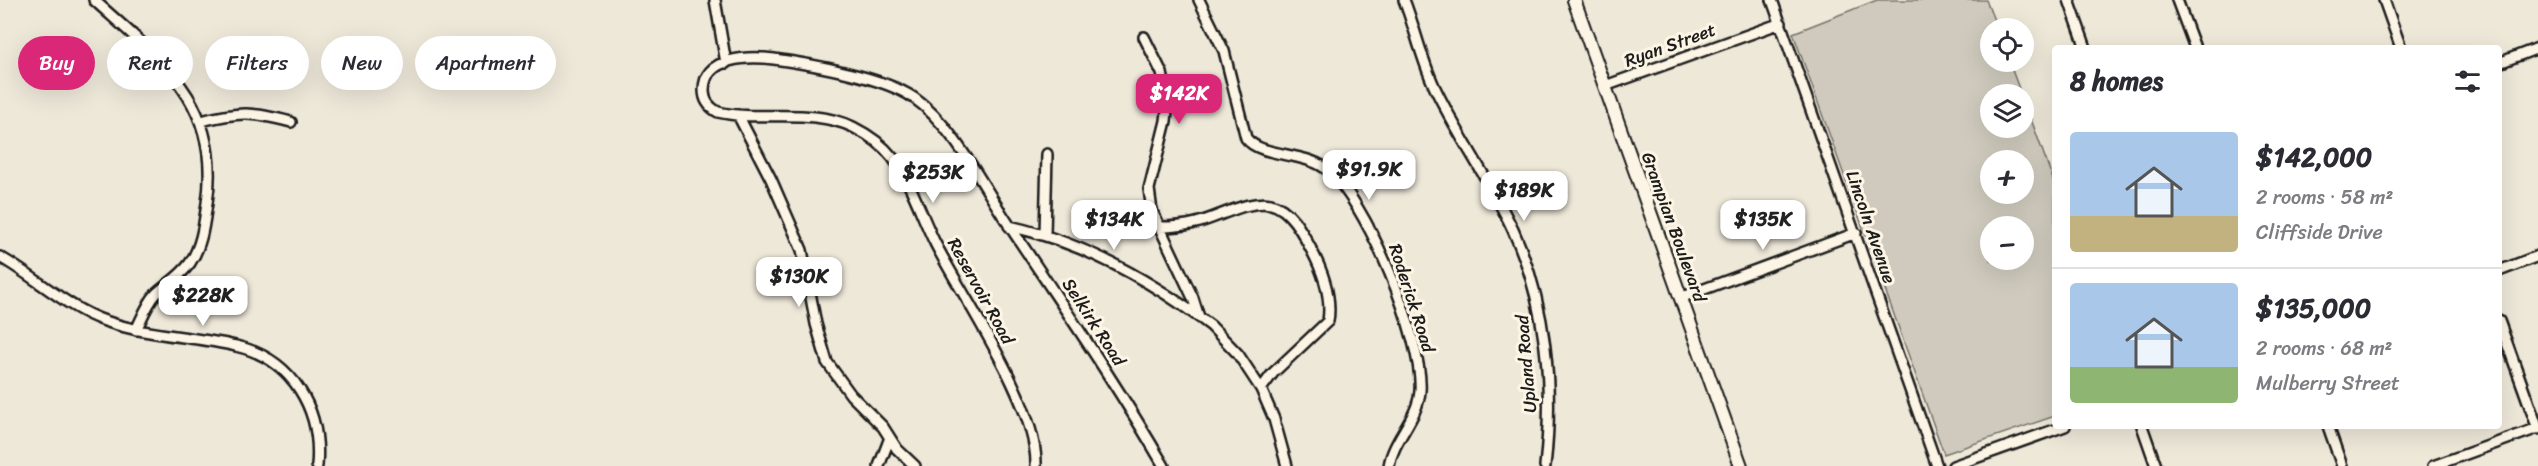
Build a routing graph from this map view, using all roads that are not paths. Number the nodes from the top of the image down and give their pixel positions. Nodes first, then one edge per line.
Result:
1 (94, 0) edge
2 (715, 0) edge
3 (1199, 0) edge
4 (1404, 0) edge
5 (1574, 0) edge
6 (1772, 0) edge
7 (2069, 0) edge
8 (2177, 0) edge
9 (2384, 0) edge
10 (1780, 23) junction
11 (1144, 37) dead end
12 (2085, 45) edge
13 (2194, 45) edge
14 (2400, 45) edge
15 (2538, 48) edge
16 (2502, 62) edge
17 (726, 63) junction
18 (1605, 87) junction
19 (738, 115) junction
20 (201, 121) junction
21 (291, 122) dead end
22 (1047, 154) dead end
23 (1009, 226) junction
24 (1159, 227) junction
25 (1856, 233) junction
26 (1045, 235) junction
27 (2538, 256) edge
28 (0, 257) edge
29 (2502, 270) edge
30 (1680, 297) junction
31 (1199, 317) junction
32 (2502, 329) edge
33 (136, 330) junction
34 (1261, 389) junction
35 (2538, 428) edge
36 (2057, 429) edge
37 (2143, 429) edge
38 (2329, 429) edge
39 (889, 440) junction
40 (1972, 463) edge
41 (317, 466) edge
42 (879, 466) edge
43 (915, 466) edge
44 (1036, 466) edge
45 (1164, 466) edge
46 (1287, 466) edge
47 (1389, 466) edge
48 (1545, 466) edge
49 (1741, 466) edge
50 (1937, 466) edge
51 (1953, 466) edge
52 (2156, 466) edge
53 (2342, 466) edge
54 (2433, 466) edge

1 - 20 street
2 - 17 street
3 - 47 street, Roderick Road
4 - 48 street, Upland Road
5 - 18 street, Grampian Boulevard
6 - 10 street, Lincoln Avenue
7 - 12 street
8 - 13 street
9 - 14 street
10 - 18 street, Ryan Street
10 - 25 street, Lincoln Avenue
11 - 24 street
15 - 16 street
17 - 19 street, Reservoir Road
17 - 23 street, Selkirk Road
18 - 30 street, Grampian Boulevard
19 - 39 street
19 - 44 street, Reservoir Road
20 - 21 street
20 - 33 street
22 - 26 street
23 - 26 street
23 - 45 street, Selkirk Road
24 - 31 street
24 - 34 street
25 - 30 street
25 - 50 street, Lincoln Avenue
26 - 31 street
27 - 29 street
28 - 33 street
30 - 49 street, Grampian Boulevard
31 - 34 street
32 - 35 street
33 - 41 street
34 - 46 street
35 - 54 street
36 - 40 street
37 - 52 street
38 - 53 street
39 - 42 street
39 - 43 street
40 - 51 street

